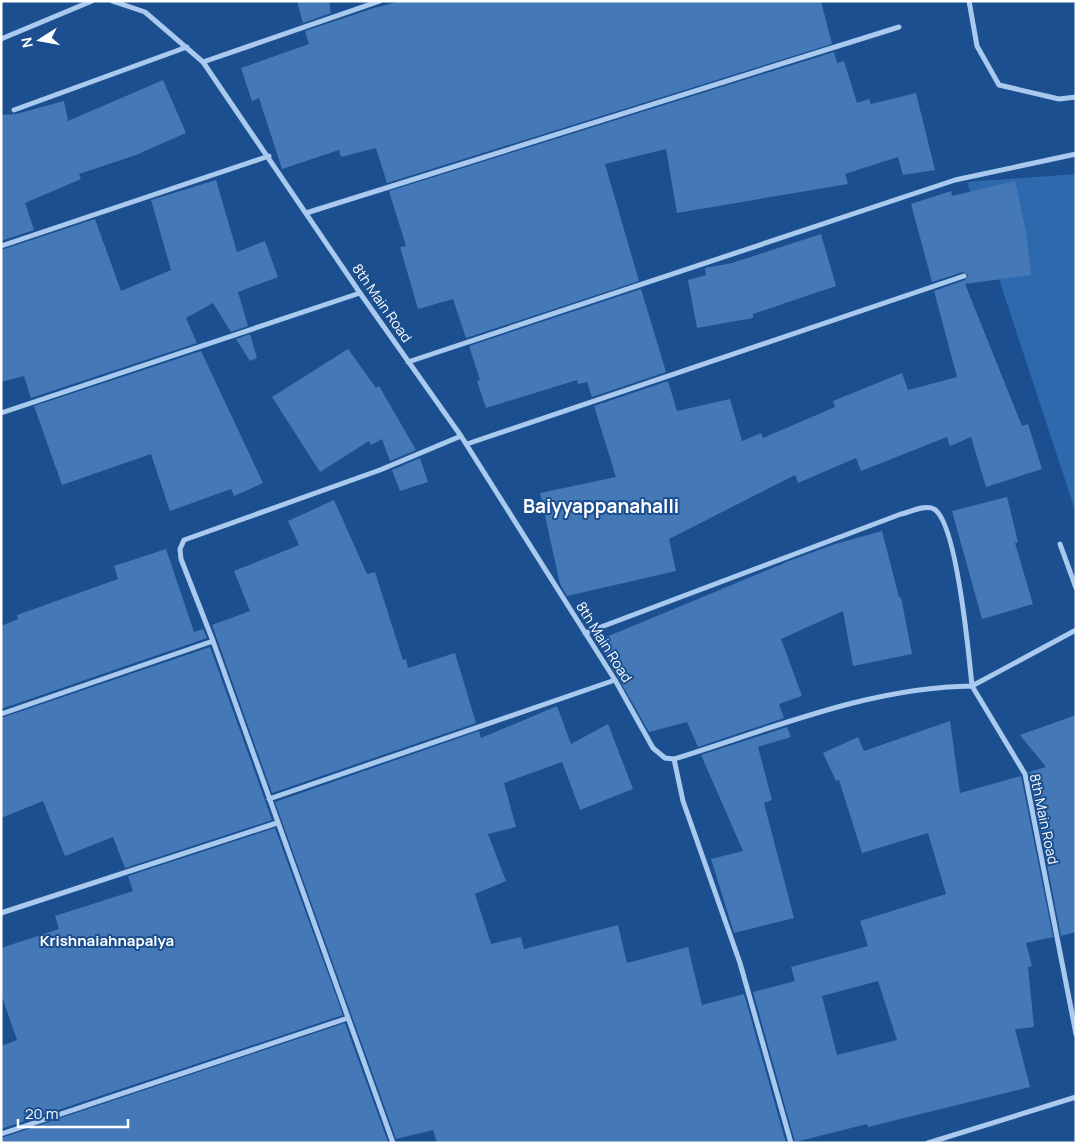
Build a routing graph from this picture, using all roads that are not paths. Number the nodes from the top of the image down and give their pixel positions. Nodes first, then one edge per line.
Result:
1 (92, 1) edge
2 (112, 1) edge
3 (380, 1) edge
4 (969, 1) edge
5 (899, 27) dead end
6 (1, 39) edge
7 (187, 47) junction
8 (203, 62) junction
9 (1076, 97) edge
10 (14, 110) dead end
11 (1076, 154) edge
12 (269, 156) junction
13 (306, 213) junction
14 (1, 246) edge
15 (964, 276) dead end
16 (360, 293) junction
17 (408, 362) junction
18 (1, 414) edge
19 (461, 436) junction
20 (467, 444) junction
21 (1060, 544) dead end
22 (1076, 588) edge
23 (1076, 630) edge
24 (585, 633) junction
25 (213, 641) junction
26 (614, 680) junction
27 (972, 686) junction
28 (1, 714) edge
29 (674, 759) junction
30 (269, 799) junction
31 (277, 823) junction
32 (1, 913) edge
33 (348, 1018) junction
34 (1076, 1034) edge
35 (1076, 1097) edge
36 (1, 1134) edge
37 (393, 1143) edge
38 (791, 1143) edge
39 (928, 1143) edge

1 - 6 street
2 - 7 street, 8th Main Road
3 - 8 street
4 - 9 street
5 - 13 street
7 - 8 street, 8th Main Road
7 - 10 street
8 - 12 street, 8th Main Road
11 - 17 street
12 - 13 street, 8th Main Road
12 - 14 street
13 - 16 street, 8th Main Road
15 - 20 street
16 - 17 street, 8th Main Road
16 - 18 street
17 - 19 street, 8th Main Road
19 - 20 street, 8th Main Road
19 - 25 street
20 - 24 street, 8th Main Road
21 - 22 street
23 - 27 street
24 - 26 street, 8th Main Road
24 - 27 street
25 - 28 street
25 - 30 street
26 - 29 street, 8th Main Road
26 - 30 street
27 - 29 street
27 - 34 street, 8th Main Road
29 - 38 street
30 - 31 street
31 - 32 street
31 - 33 street
33 - 36 street
33 - 37 street
35 - 39 street

